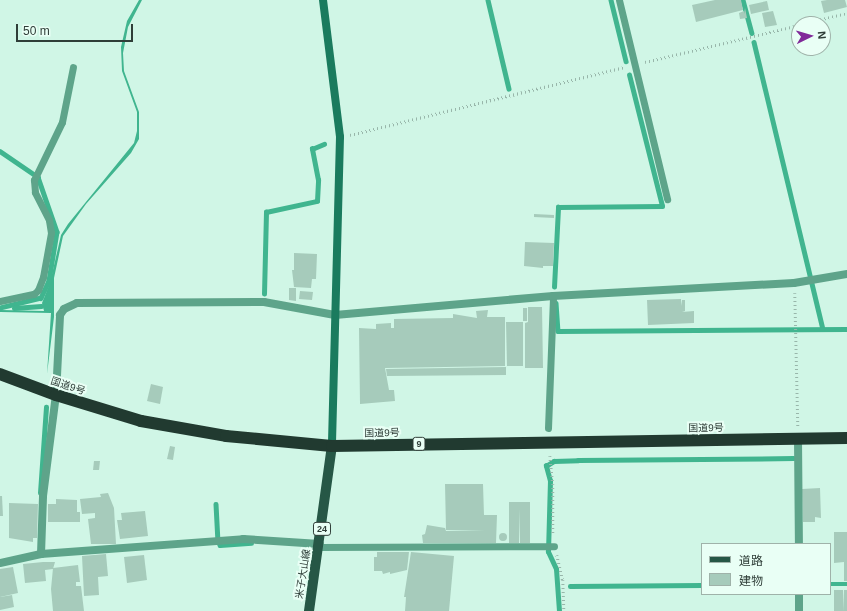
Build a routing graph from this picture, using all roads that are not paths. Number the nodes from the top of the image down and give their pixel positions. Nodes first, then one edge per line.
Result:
1 (323, 0) edge
2 (619, 0) edge
3 (72, 67) dead end
4 (667, 199) dead end
5 (847, 274) edge
6 (553, 296) junction
7 (0, 301) edge
8 (335, 315) junction
9 (0, 374) edge
10 (56, 395) junction
11 (548, 428) dead end
12 (798, 438) junction
13 (847, 438) edge
14 (332, 446) junction
15 (799, 543) edge
16 (320, 546) junction
17 (554, 546) road end
18 (41, 554) junction
19 (0, 563) edge
20 (799, 595) edge
21 (309, 611) edge
22 (799, 611) edge

1 - 8 street
2 - 4 lane
3 - 7 lane
5 - 6 street
6 - 8 street
6 - 11 lane
8 - 10 street
8 - 14 street
9 - 10 highway, 国道9号 / 9
10 - 14 highway, 国道9号 / 9
10 - 18 street
12 - 13 highway, 国道9号 / 9
12 - 14 highway, 国道9号 / 9
12 - 15 street
14 - 16 main road, 米子大山線 / 24
16 - 17 lane
16 - 18 street
16 - 21 main road, 米子大山線 / 24
18 - 19 street
20 - 22 street

